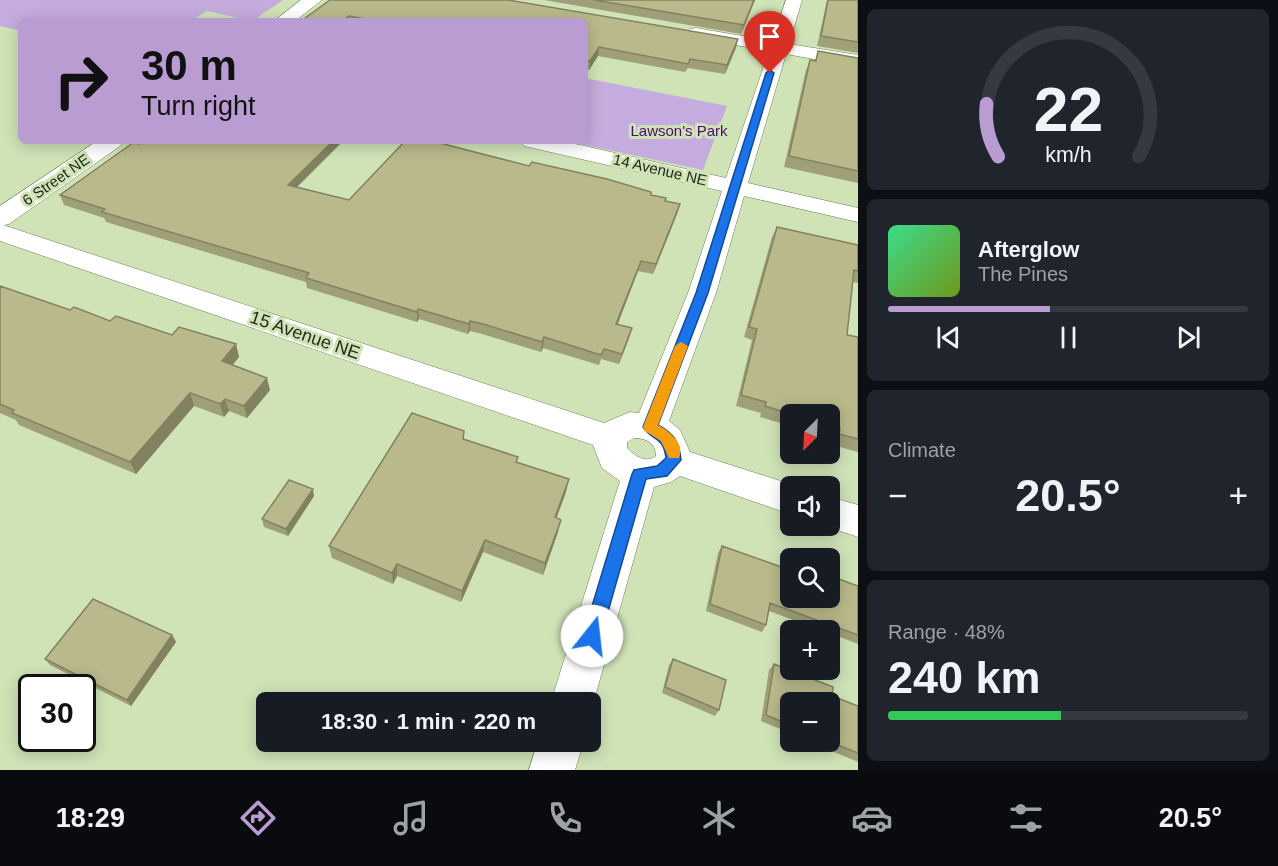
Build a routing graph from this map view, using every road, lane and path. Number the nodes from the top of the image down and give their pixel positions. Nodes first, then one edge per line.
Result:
1 (313, 0) edge
2 (794, 0) edge
3 (287, 18) edge
4 (684, 31) edge
5 (779, 48) junction
6 (858, 61) edge
7 (108, 144) edge
8 (545, 144) edge
9 (735, 187) junction
10 (858, 215) edge
11 (0, 218) edge
12 (0, 232) edge
13 (650, 427) junction
14 (610, 438) junction
15 (657, 467) junction
16 (780, 497) edge
17 (840, 515) edge
18 (858, 521) edge
19 (577, 692) edge
20 (558, 752) edge
21 (552, 770) edge

1 - 3 street
2 - 5 street
4 - 5 street
5 - 6 street
5 - 9 street
7 - 11 street, 6 Street NE
8 - 9 street, 14 Avenue NE
9 - 10 street, 14 Avenue NE
9 - 13 street
12 - 14 street, 15 Avenue NE
13 - 14 street
13 - 15 street
14 - 15 street
15 - 16 street
15 - 19 street
17 - 18 street
20 - 21 street

